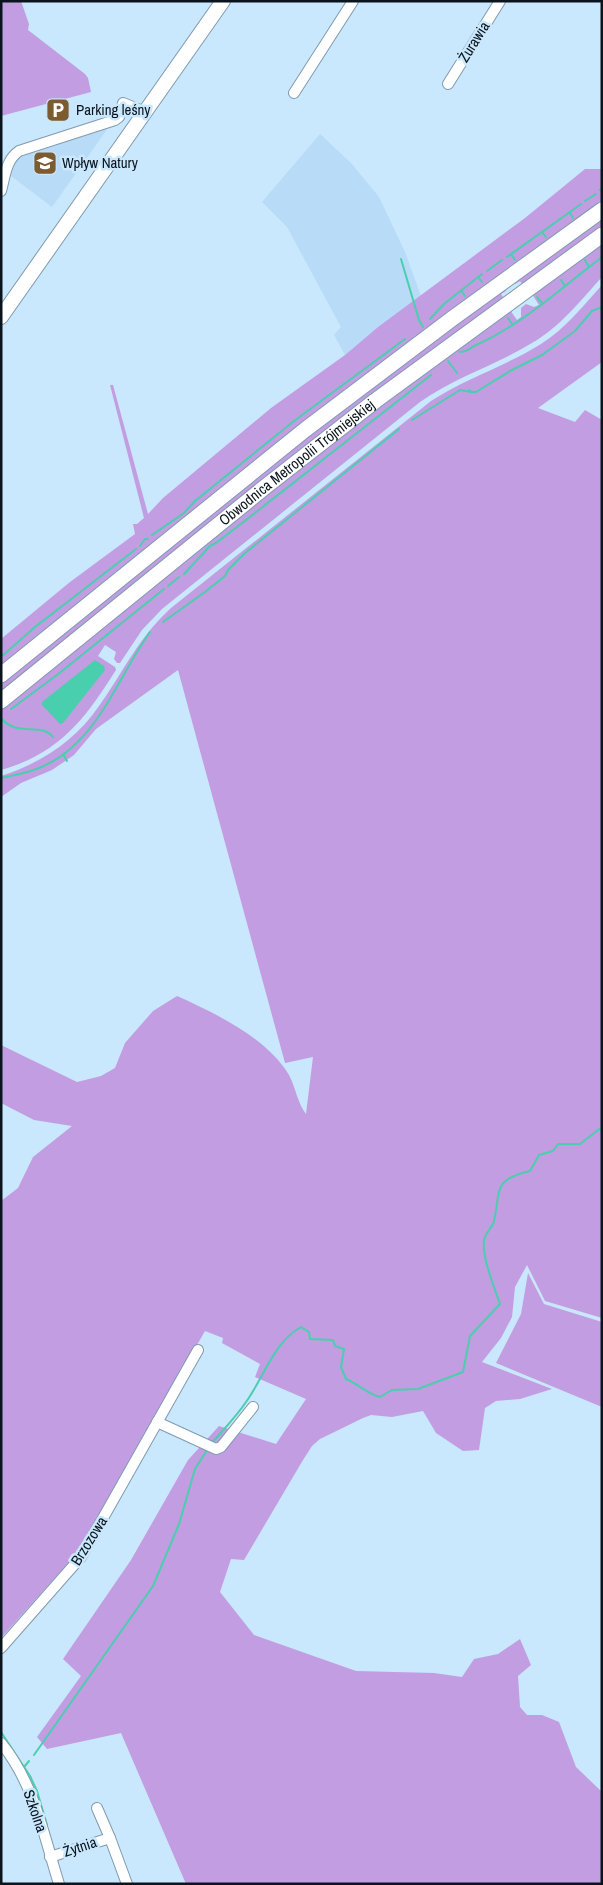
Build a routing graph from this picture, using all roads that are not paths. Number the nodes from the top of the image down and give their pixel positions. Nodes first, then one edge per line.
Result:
1 (223, 1) edge
2 (353, 1) edge
3 (500, 1) edge
4 (448, 84) dead end
5 (294, 93) dead end
6 (145, 112) junction
7 (1, 191) edge
8 (602, 210) edge
9 (602, 235) edge
10 (1, 317) edge
11 (1, 676) edge
12 (1, 701) edge
13 (198, 1350) dead end
14 (253, 1407) dead end
15 (157, 1422) junction
16 (1, 1648) edge
17 (1, 1742) edge
18 (97, 1808) dead end
19 (110, 1838) junction
20 (50, 1857) junction
21 (59, 1884) edge
22 (127, 1884) edge

1 - 6 main road
2 - 5 street
3 - 4 street, Żurawia
6 - 7 street
6 - 10 main road
8 - 11 highway, Obwodnica Metropolii Trójmiejskiej
9 - 12 highway, Obwodnica Metropolii Trójmiejskiej
13 - 15 street, Brzozowa
14 - 15 street
15 - 16 street, Brzozowa
17 - 20 street, Szkolna
18 - 19 street, Żytnia
19 - 20 street, Żytnia
19 - 22 street, Żytnia
20 - 21 street, Szkolna

